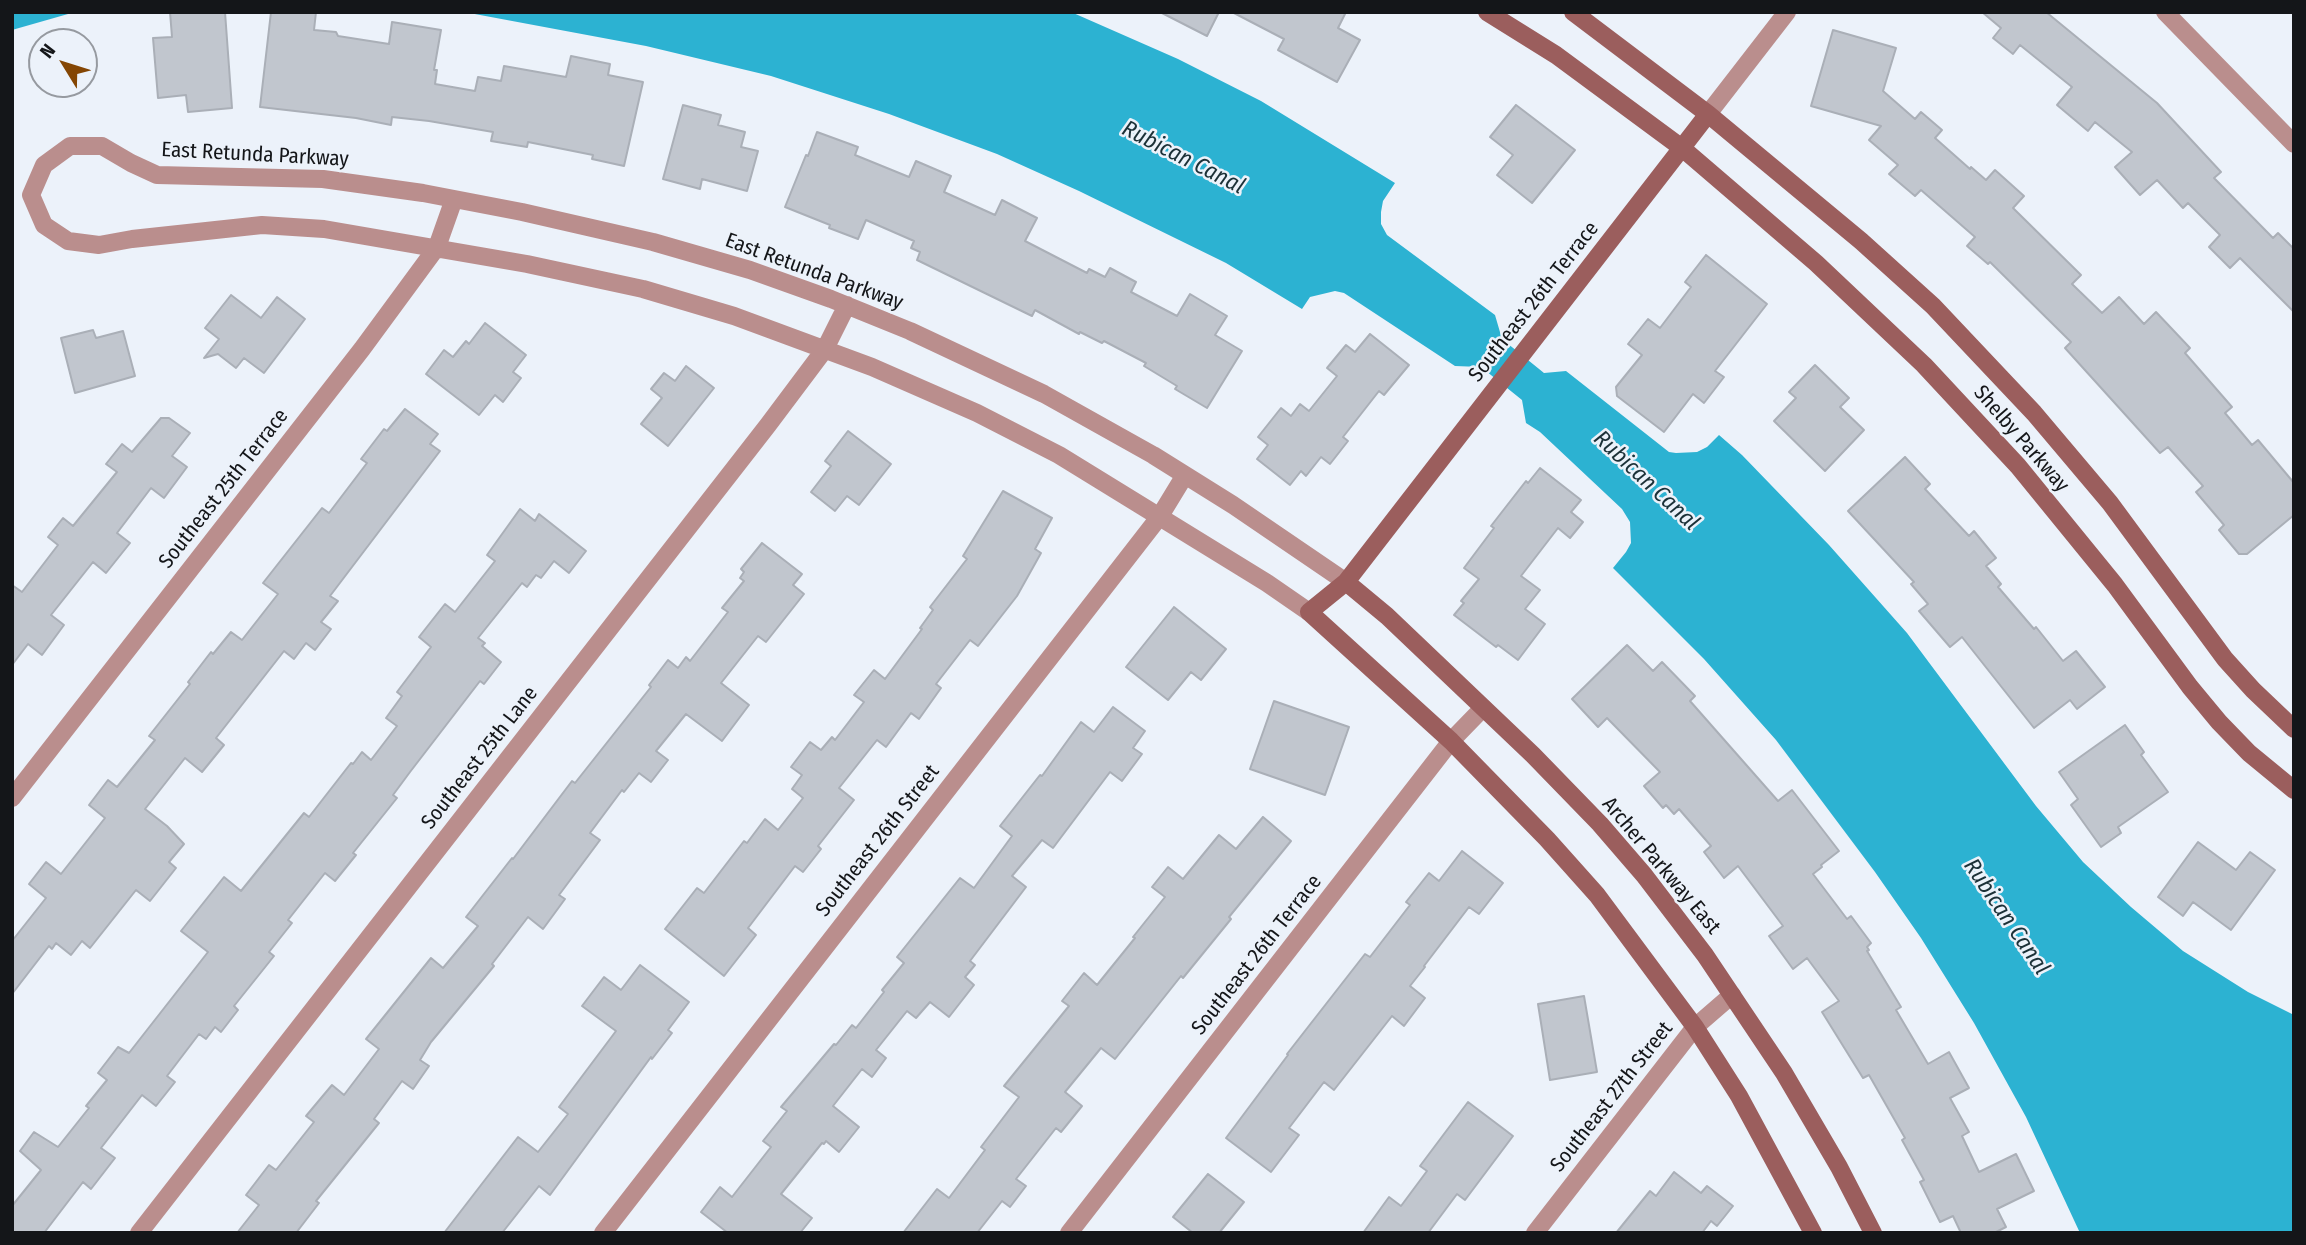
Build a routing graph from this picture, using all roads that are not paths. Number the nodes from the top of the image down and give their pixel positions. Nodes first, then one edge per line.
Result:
1 (1487, 12) edge
2 (1573, 12) edge
3 (1787, 12) edge
4 (2165, 12) edge
5 (1708, 114) junction
6 (2294, 144) edge
7 (1682, 148) junction
8 (454, 199) junction
9 (437, 247) junction
10 (848, 305) junction
11 (825, 349) junction
12 (1185, 475) junction
13 (1160, 516) junction
14 (1346, 582) junction
15 (1309, 612) junction
16 (1483, 708) junction
17 (2294, 729) edge
18 (1451, 741) junction
19 (2294, 790) edge
20 (12, 798) edge
21 (1732, 995) junction
22 (1695, 1027) junction
23 (139, 1233) edge
24 (603, 1233) edge
25 (1069, 1233) edge
26 (1535, 1233) edge
27 (1813, 1233) edge
28 (1873, 1233) edge

1 - 7 street, Shelby Parkway
2 - 5 street, Shelby Parkway
3 - 5 street, Southeast 26th Terrace
4 - 6 street
5 - 7 street, Southeast 26th Terrace
5 - 17 street, Shelby Parkway
7 - 14 street, Southeast 26th Terrace
7 - 19 street, Shelby Parkway
8 - 9 street, Southeast 25th Terrace
8 - 9 street, East Retunda Parkway
8 - 10 street, East Retunda Parkway
9 - 11 street, East Retunda Parkway
9 - 20 street, Southeast 25th Terrace
10 - 11 street, Southeast 25th Lane
10 - 12 street, East Retunda Parkway
11 - 13 street, East Retunda Parkway
11 - 23 street, Southeast 25th Lane
12 - 13 street, Southeast 26th Street
12 - 14 street, East Retunda Parkway
13 - 15 street, East Retunda Parkway
13 - 24 street, Southeast 26th Street
14 - 15 street, Southeast 26th Terrace
14 - 16 street, Archer Parkway East
15 - 18 street
16 - 18 street, Southeast 26th Terrace
16 - 21 street, Archer Parkway East
18 - 22 street
18 - 25 street, Southeast 26th Terrace
21 - 22 street, Southeast 27th Street
21 - 28 street, Archer Parkway East
22 - 26 street, Southeast 27th Street
22 - 27 street

